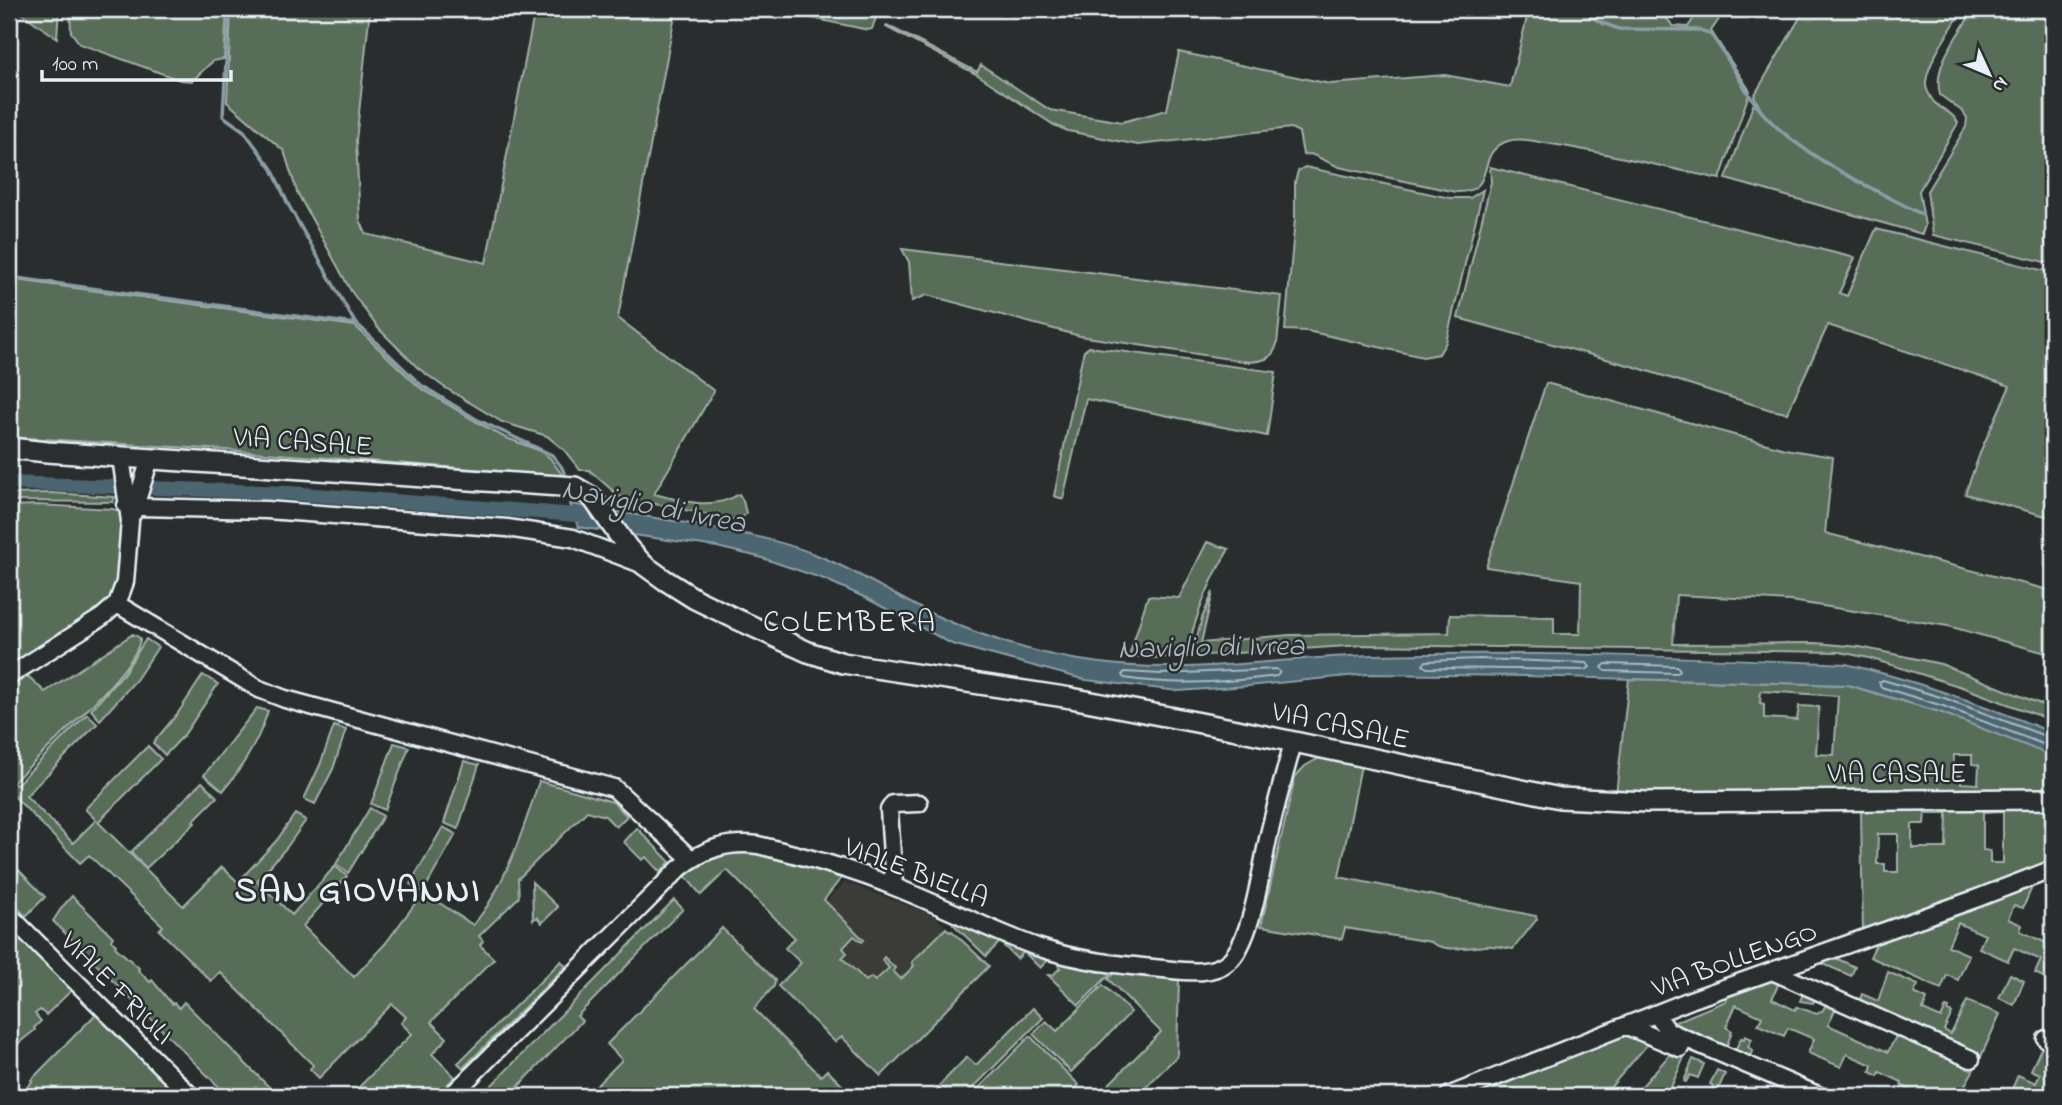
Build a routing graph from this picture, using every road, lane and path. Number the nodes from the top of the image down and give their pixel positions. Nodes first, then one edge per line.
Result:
1 (9, 448) edge
2 (122, 465) junction
3 (146, 468) junction
4 (131, 505) junction
5 (644, 565) junction
6 (117, 604) junction
7 (9, 676) edge
8 (1293, 743) junction
9 (2053, 799) edge
10 (919, 803) dead end
11 (691, 859) junction
12 (2049, 874) edge
13 (894, 886) junction
14 (9, 915) edge
15 (1772, 971) junction
16 (1656, 1014) junction
17 (1628, 1026) junction
18 (1971, 1059) dead end
19 (191, 1096) edge
20 (451, 1096) edge
21 (1448, 1096) edge
22 (1793, 1096) edge
23 (1820, 1096) edge

1 - 2 main road, VIA CASALE
2 - 3 main road, VIA CASALE
2 - 4 street
3 - 4 street
3 - 5 main road, VIA CASALE
4 - 5 street, VIA CASALE
4 - 6 street
5 - 8 main road, VIA CASALE
6 - 7 street
6 - 11 street
8 - 9 main road, VIA CASALE
8 - 13 street, VIALE BIELLA
10 - 13 street
11 - 13 street, VIALE BIELLA
11 - 20 street, VIALE BIELLA
12 - 15 street, VIA BOLLENGO
14 - 19 street, VIALE FRIULI
15 - 16 street, VIA BOLLENGO
15 - 18 street
16 - 17 street, VIA BOLLENGO
16 - 23 street
17 - 21 street, VIA BOLLENGO
17 - 22 street

